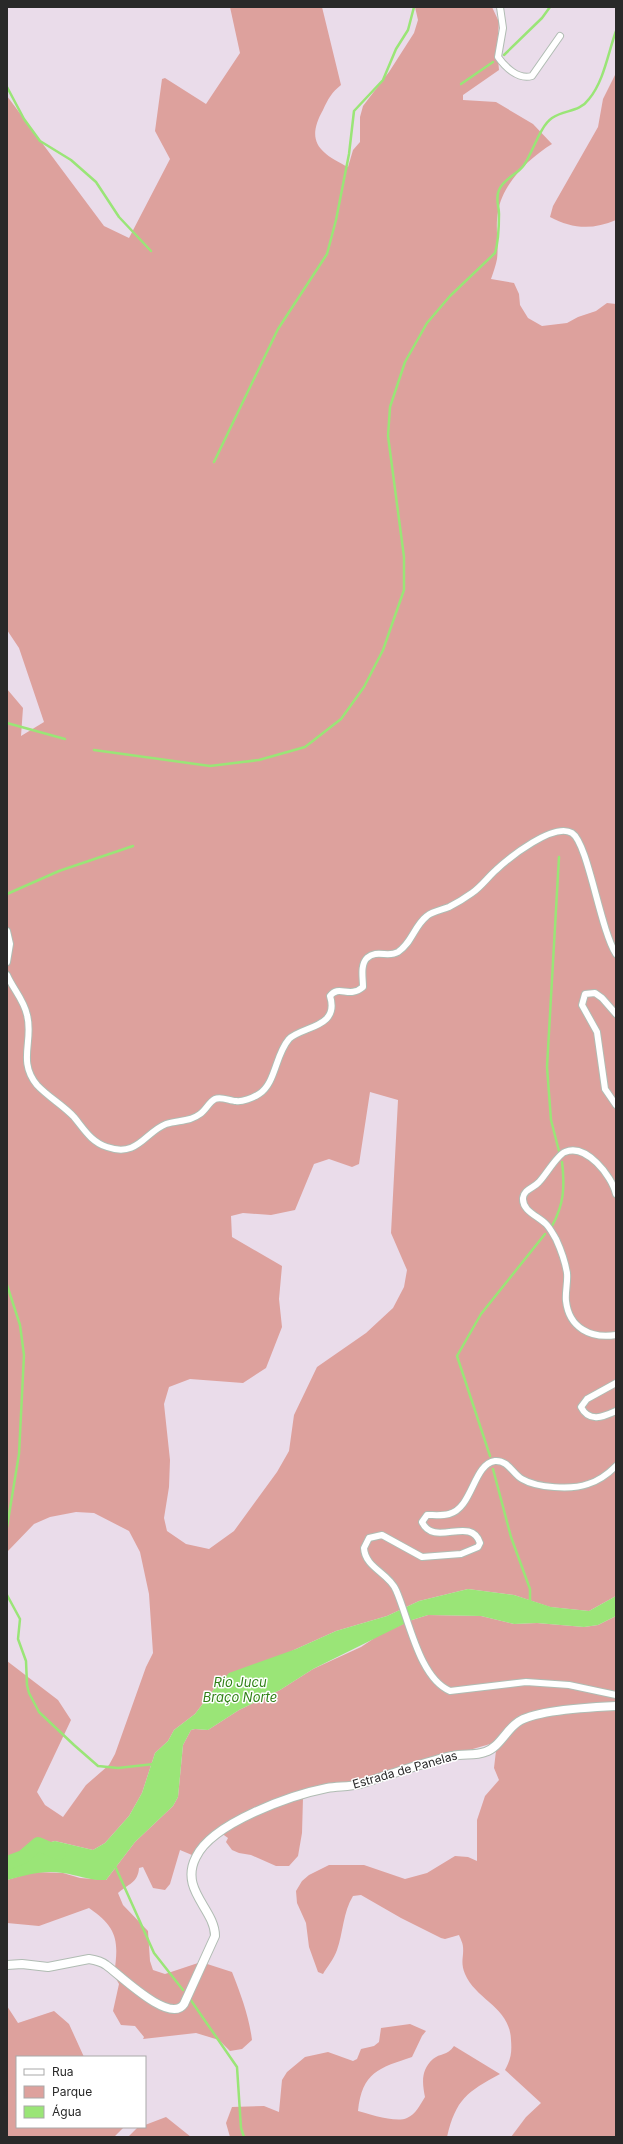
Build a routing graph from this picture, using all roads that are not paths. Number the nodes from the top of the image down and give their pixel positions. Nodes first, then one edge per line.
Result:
1 (500, 7) edge
2 (560, 36) dead end
3 (7, 931) edge
4 (616, 954) edge
5 (7, 962) edge
6 (7, 975) edge
7 (616, 1014) edge
8 (616, 1105) edge
9 (616, 1194) edge
10 (616, 1335) edge
11 (616, 1383) edge
12 (616, 1411) edge
13 (616, 1466) edge
14 (616, 1695) edge
15 (616, 1706) edge
16 (7, 1965) edge

1 - 2 street
3 - 5 street
4 - 6 street
7 - 8 street
9 - 10 street
11 - 12 street
13 - 14 street
15 - 16 street, Estrada de Panelas

